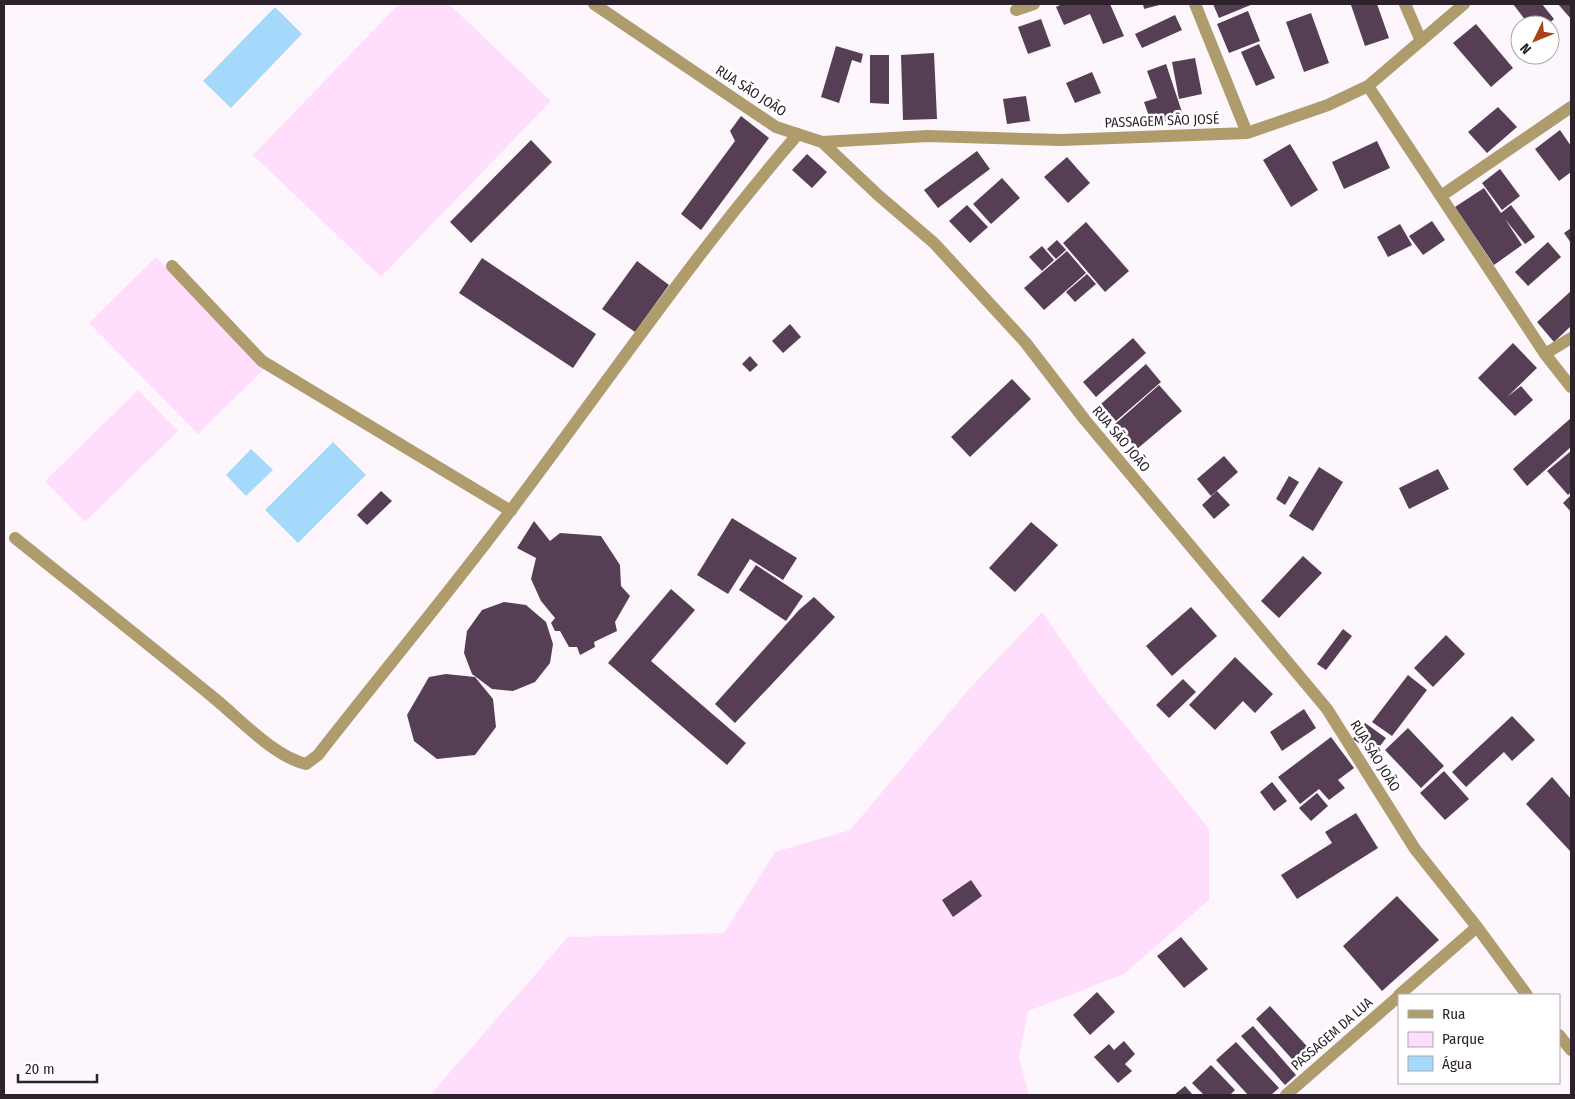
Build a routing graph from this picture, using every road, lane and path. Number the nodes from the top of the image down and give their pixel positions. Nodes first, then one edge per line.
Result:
1 (594, 4) edge
2 (1034, 4) edge
3 (1195, 4) edge
4 (1405, 4) edge
5 (1464, 4) edge
6 (1016, 10) dead end
7 (1421, 41) junction
8 (1368, 86) junction
9 (1571, 107) edge
10 (1247, 133) junction
11 (798, 134) junction
12 (822, 142) junction
13 (1441, 196) junction
14 (172, 266) dead end
15 (1571, 338) edge
16 (1545, 354) junction
17 (1571, 387) edge
18 (510, 511) junction
19 (15, 538) dead end
20 (1477, 926) junction
21 (1400, 994) edge
22 (1525, 994) edge
23 (1398, 996) edge
24 (1560, 1036) edge
25 (1571, 1050) edge
26 (1286, 1095) edge

1 - 11 street, RUA SÃO JOÃO
2 - 6 street
3 - 10 street
4 - 7 street
5 - 7 street, PASSAGEM SÃO JOSÉ
7 - 8 street, PASSAGEM SÃO JOSÉ
8 - 10 street, PASSAGEM SÃO JOSÉ
8 - 13 street
9 - 13 street
10 - 12 street, PASSAGEM SÃO JOSÉ
11 - 12 street, RUA SÃO JOÃO
11 - 18 street
12 - 20 street, RUA SÃO JOÃO
13 - 16 street
14 - 18 street
15 - 16 street
16 - 17 street
18 - 19 street
20 - 21 street, PASSAGEM DA LUA
20 - 22 street, RUA SÃO JOÃO
23 - 26 street, PASSAGEM DA LUA
24 - 25 street

